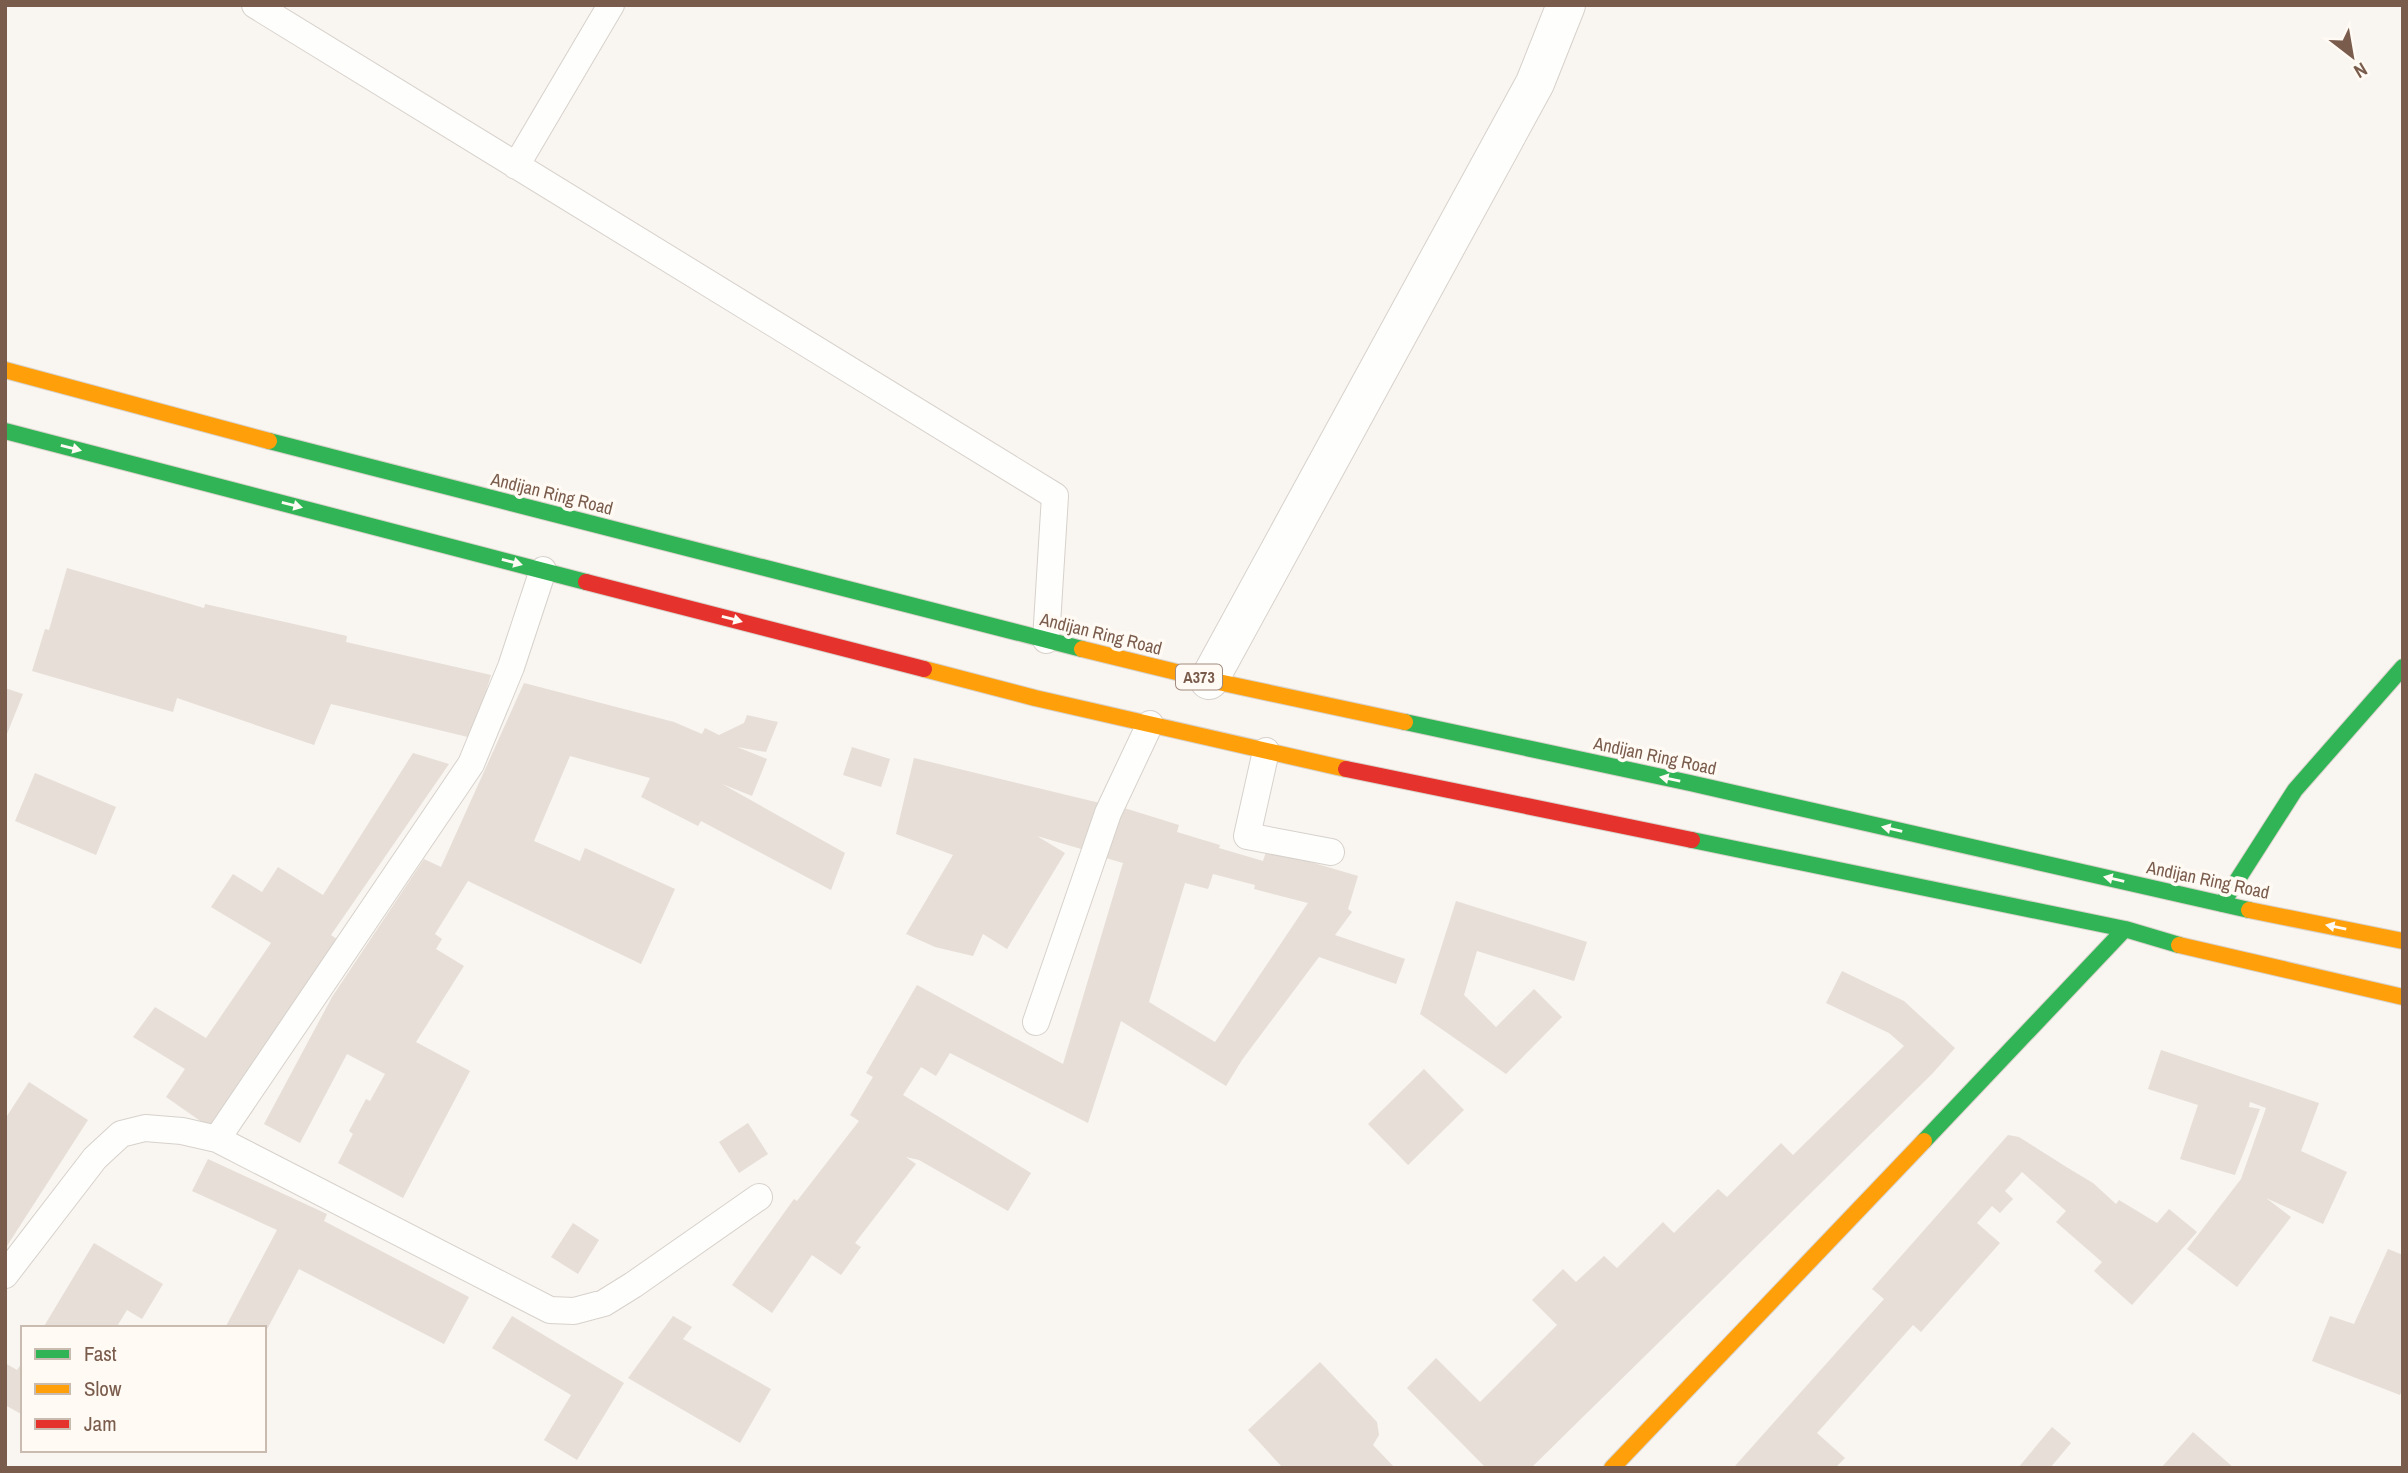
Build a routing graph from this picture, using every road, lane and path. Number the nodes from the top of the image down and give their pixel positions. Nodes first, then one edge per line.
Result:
1 (255, 5) edge
2 (611, 5) edge
3 (1566, 5) edge
4 (516, 166) junction
5 (5, 370) edge
6 (5, 431) edge
7 (543, 570) junction
8 (1046, 640) junction
9 (2403, 667) edge
10 (1209, 680) junction
11 (1150, 724) junction
12 (1266, 751) junction
13 (1331, 852) dead end
14 (2222, 904) junction
15 (2125, 929) junction
16 (2403, 941) edge
17 (2403, 997) edge
18 (1036, 1022) dead end
19 (217, 1139) junction
20 (759, 1196) dead end
21 (5, 1275) edge
22 (1612, 1468) edge

1 - 4 lane
2 - 4 lane
3 - 10 street
4 - 8 lane
5 - 8 main road, Andijan Ring Road / A373
6 -> 7 main road
7 -> 11 main road
7 - 19 lane
8 - 10 main road, Andijan Ring Road / A373
9 - 14 main road
14 -> 10 main road, Andijan Ring Road / A373
11 - 12 main road
11 - 18 lane
12 - 13 lane
12 - 15 main road
16 -> 14 main road, Andijan Ring Road / A373
15 - 17 main road
15 - 22 main road
19 - 20 lane
19 - 21 lane

